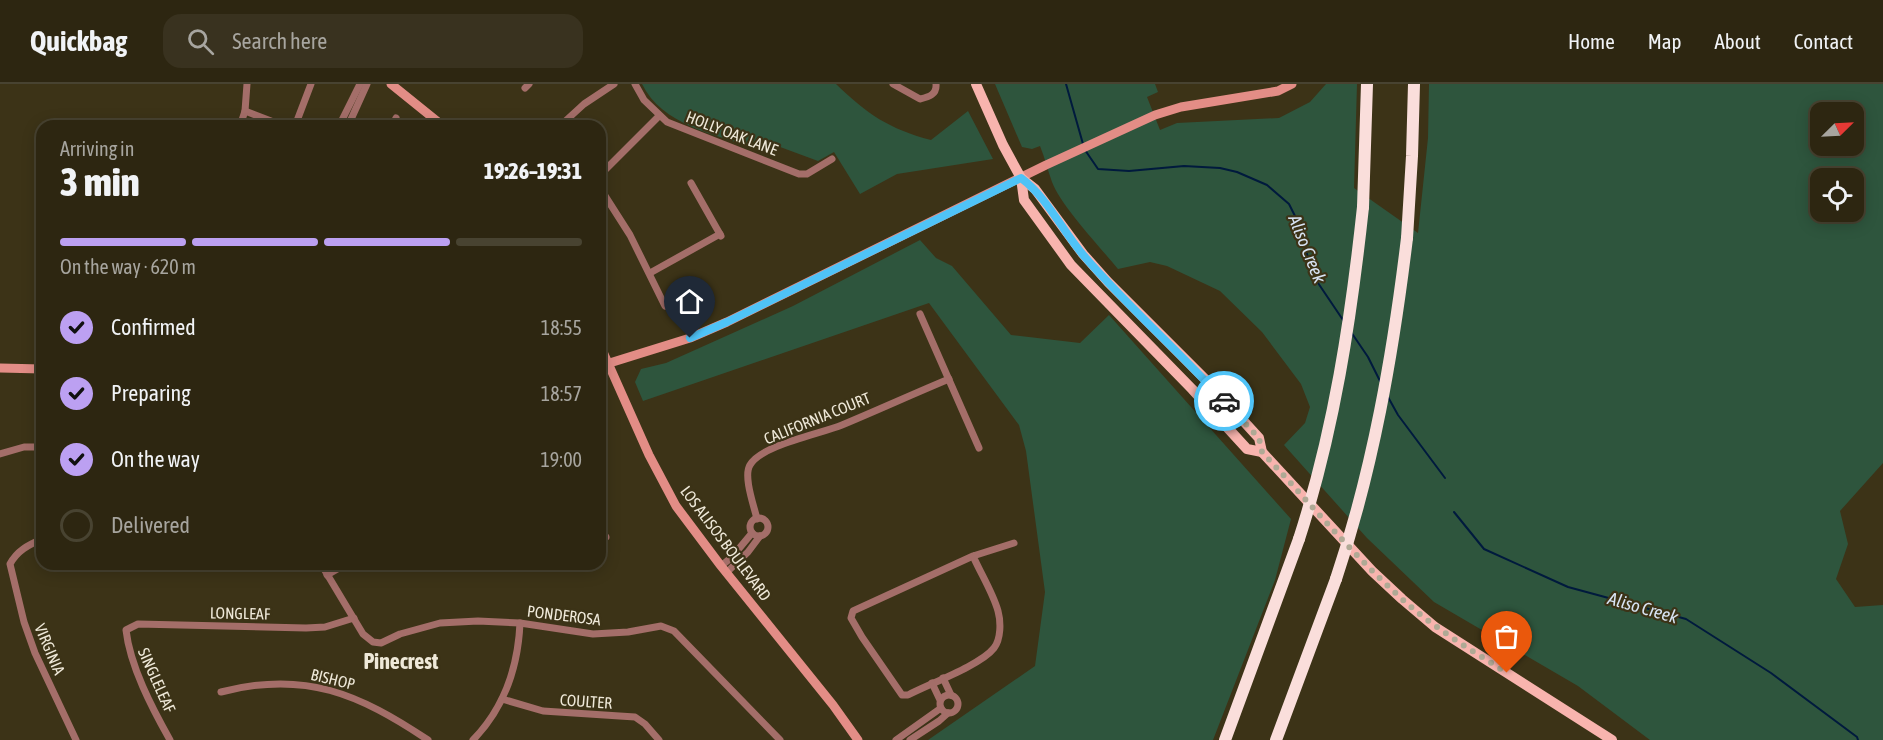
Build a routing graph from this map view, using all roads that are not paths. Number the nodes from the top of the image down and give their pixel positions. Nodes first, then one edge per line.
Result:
1 (248, 84) edge
2 (311, 84) edge
3 (360, 84) edge
4 (368, 84) edge
5 (391, 84) edge
6 (614, 84) edge
7 (635, 84) edge
8 (893, 84) edge
9 (936, 84) edge
10 (976, 84) edge
11 (1292, 84) edge
12 (1367, 84) edge
13 (1414, 84) edge
14 (245, 111) junction
15 (659, 116) junction
16 (242, 120) edge
17 (260, 120) edge
18 (297, 120) edge
19 (342, 120) edge
20 (351, 120) edge
21 (435, 120) edge
22 (567, 120) edge
23 (832, 159) dead end
24 (606, 169) edge
25 (1021, 178) junction
26 (691, 183) dead end
27 (606, 197) edge
28 (650, 273) junction
29 (665, 306) dead end
30 (920, 314) dead end
31 (606, 365) edge
32 (606, 367) edge
33 (0, 368) edge
34 (36, 369) edge
35 (949, 379) junction
36 (36, 447) edge
37 (978, 448) dead end
38 (1262, 452) junction
39 (0, 454) edge
40 (757, 519) junction
41 (752, 533) junction
42 (760, 536) junction
43 (36, 543) edge
44 (1014, 543) dead end
45 (973, 556) junction
46 (723, 569) junction
47 (324, 570) edge
48 (336, 570) edge
49 (327, 575) junction
50 (354, 618) junction
51 (520, 623) junction
52 (126, 630) joint
53 (943, 678) junction
54 (932, 683) junction
55 (221, 692) dead end
56 (951, 695) junction
57 (502, 699) junction
58 (940, 704) junction
59 (948, 713) junction
60 (76, 740) edge
61 (170, 740) edge
62 (428, 740) edge
63 (473, 740) edge
64 (659, 740) edge
65 (780, 740) edge
66 (858, 740) edge
67 (896, 740) edge
68 (910, 740) edge
69 (1225, 740) edge
70 (1276, 740) edge
71 (1612, 740) edge

1 - 14 street
2 - 18 street
3 - 19 street
4 - 20 street
5 - 21 main road
6 - 22 street
7 - 15 street, HOLLY OAK LANE
8 - 9 street
10 - 25 main road
11 - 25 main road
12 - 69 highway, bridge
13 - 70 highway, bridge
14 - 16 street
14 - 17 street
15 - 23 street, HOLLY OAK LANE
15 - 24 street
25 - 31 main road
25 - 38 main road
25 - 38 main road
26 - 28 street
27 - 28 street
28 - 29 street
30 - 35 street
32 - 46 main road, LOS ALISOS BOULEVARD
33 - 34 main road
35 - 37 street
35 - 40 street, CALIFORNIA COURT
36 - 39 street
38 - 71 main road
40 - 41 street
40 - 42 street, CALIFORNIA COURT
41 - 42 street
41 - 46 street
42 - 46 street
43 - 60 street, VIRGINIA
44 - 45 street
45 - 53 street
45 - 54 street
46 - 66 main road, LOS ALISOS BOULEVARD
47 - 49 street
48 - 49 street
49 - 50 street
50 - 51 street, PONDEROSA
50 - 52 street, LONGLEAF
51 - 57 street
51 - 65 street, PONDEROSA
52 - 61 street, SINGLELEAF
53 - 54 street
53 - 56 street
54 - 58 street
55 - 62 street, BISHOP
56 - 58 street
56 - 59 street
57 - 63 street
57 - 64 street, COULTER
58 - 59 street
58 - 67 street
59 - 68 street

